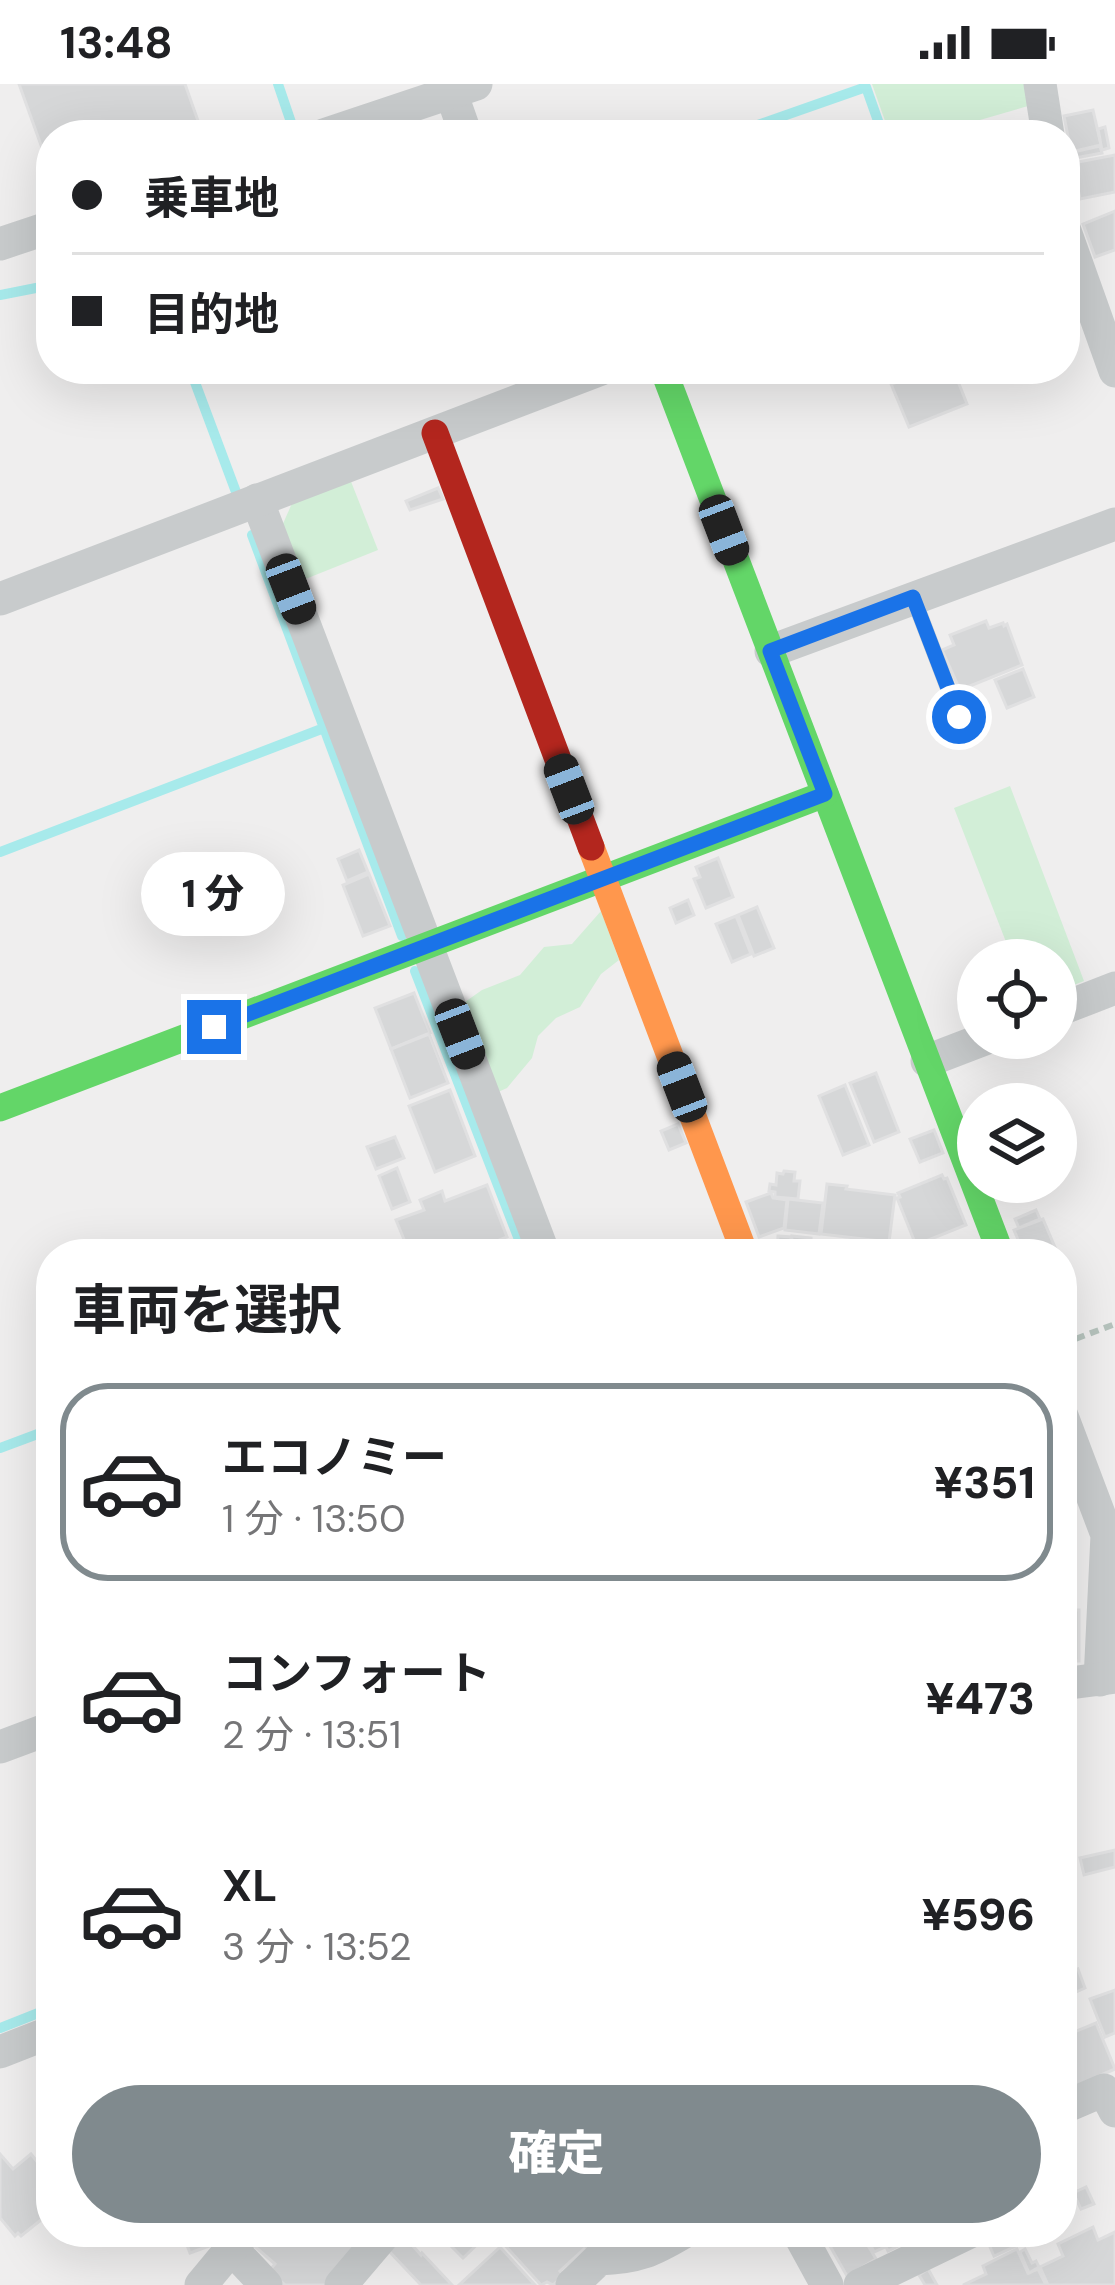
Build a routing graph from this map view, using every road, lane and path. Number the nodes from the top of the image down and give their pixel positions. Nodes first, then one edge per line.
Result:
1 (1040, 84) edge
2 (458, 87) edge
3 (366, 120) edge
4 (464, 120) edge
5 (1046, 120) edge
6 (36, 232) edge
7 (0, 244) edge
8 (1080, 273) edge
9 (1115, 371) edge
10 (537, 384) edge
11 (669, 384) edge
12 (435, 433) junction
13 (257, 500) junction
14 (1115, 524) edge
15 (913, 597) junction
16 (0, 598) edge
17 (770, 651) junction
18 (959, 717) dead end
19 (825, 794) junction
20 (603, 879) junction
21 (427, 945) junction
22 (1115, 988) edge
23 (1077, 1003) edge
24 (957, 1050) edge
25 (927, 1061) junction
26 (0, 1108) edge
27 (538, 1239) edge
28 (739, 1239) edge
29 (995, 1239) edge
30 (1115, 1324) edge
31 (1077, 1338) edge
32 (1077, 1456) edge
33 (1108, 1678) edge
34 (1077, 1682) edge
35 (36, 1734) edge
36 (0, 1747) edge
37 (36, 2038) edge
38 (0, 2052) edge
39 (1077, 2102) edge
40 (1115, 2111) edge
41 (234, 2247) edge
42 (243, 2247) edge
43 (373, 2247) edge
44 (660, 2247) edge
45 (806, 2247) edge
46 (939, 2247) edge
47 (201, 2285) edge
48 (266, 2285) edge
49 (341, 2285) edge
50 (572, 2285) edge
51 (827, 2285) edge
52 (860, 2285) edge

1 - 5 street
2 - 3 street
2 - 4 street
6 - 7 street
8 - 9 street
10 - 12 street
11 - 17 street
12 - 13 street
12 - 20 street
13 - 16 street
13 - 21 street
14 - 15 street
15 - 17 street
15 - 18 lane
17 - 19 street
19 - 20 street
19 - 25 street
20 - 21 street
20 - 28 street
21 - 26 street
21 - 27 street
22 - 23 street
24 - 25 street
25 - 29 street
30 - 31 path
32 - 33 street
33 - 34 street
35 - 36 street
37 - 38 street
39 - 40 street
41 - 47 street
42 - 48 street
43 - 49 street
44 - 50 street
45 - 51 street
46 - 52 street

